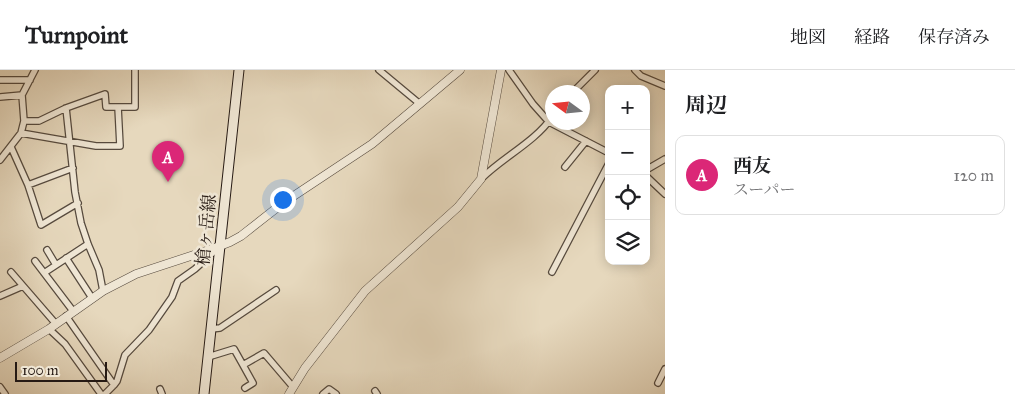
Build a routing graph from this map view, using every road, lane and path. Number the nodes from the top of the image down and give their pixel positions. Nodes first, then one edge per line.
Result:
1 (35, 70) edge
2 (135, 70) edge
3 (239, 70) edge
4 (378, 70) edge
5 (460, 70) edge
6 (501, 70) edge
7 (509, 70) edge
8 (595, 70) edge
9 (635, 70) edge
10 (0, 80) edge
11 (30, 80) junction
12 (580, 85) edge
13 (665, 86) edge
14 (22, 95) junction
15 (0, 97) edge
16 (420, 104) junction
17 (118, 107) junction
18 (66, 108) junction
19 (545, 114) edge
20 (24, 121) junction
21 (545, 127) edge
22 (568, 130) edge
23 (21, 133) junction
24 (586, 141) junction
25 (69, 142) junction
26 (11, 147) junction
27 (605, 151) edge
28 (665, 159) edge
29 (0, 160) edge
30 (565, 167) dead end
31 (73, 168) junction
32 (650, 168) edge
33 (605, 171) edge
34 (481, 179) junction
35 (650, 180) edge
36 (28, 185) junction
37 (665, 194) edge
38 (78, 203) junction
39 (88, 244) junction
40 (220, 246) junction
41 (47, 250) dead end
42 (66, 258) junction
43 (35, 261) dead end
44 (56, 265) junction
45 (11, 272) dead end
46 (552, 272) dead end
47 (44, 273) junction
48 (22, 286) junction
49 (276, 290) dead end
50 (103, 291) junction
51 (0, 296) edge
52 (92, 298) junction
53 (73, 311) junction
54 (66, 316) junction
55 (52, 327) junction
56 (211, 329) junction
57 (208, 357) junction
58 (0, 358) edge
59 (243, 365) junction
60 (665, 369) edge
61 (658, 383) dead end
62 (114, 385) junction
63 (0, 387) edge
64 (245, 388) dead end
65 (291, 390) edge
66 (5, 394) edge
67 (105, 394) edge
68 (204, 394) edge
69 (323, 394) edge
70 (336, 394) edge

1 - 11 street
2 - 17 street
3 - 40 main road, 槍ヶ岳線
4 - 16 street
5 - 16 street
6 - 34 street
7 - 19 street
8 - 12 street
9 - 13 street
10 - 11 street
11 - 14 street
14 - 15 street
14 - 20 street
16 - 40 street
17 - 18 street
17 - 25 street
18 - 20 street
18 - 25 street
20 - 23 street
21 - 34 street
22 - 24 street
23 - 25 street
23 - 26 street
24 - 27 street
24 - 30 street
25 - 31 street
26 - 29 street
26 - 36 street
28 - 32 street
31 - 36 street
31 - 38 street
33 - 46 street
34 - 65 street
35 - 37 street
36 - 38 street
38 - 39 street
39 - 42 street
39 - 50 street
40 - 50 street
40 - 56 main road, 槍ヶ岳線
40 - 62 street
41 - 44 street
42 - 44 street
42 - 52 street
43 - 47 street
44 - 47 street
45 - 48 street
47 - 53 street
48 - 51 street
48 - 55 street
49 - 56 street
50 - 52 street
52 - 53 street
53 - 54 street
54 - 55 street
54 - 62 street
55 - 58 street
55 - 67 street
56 - 57 main road, 槍ヶ岳線
57 - 59 street
57 - 68 main road, 槍ヶ岳線
59 - 64 street
59 - 65 street
60 - 61 street
62 - 67 street
63 - 66 street
69 - 70 street

